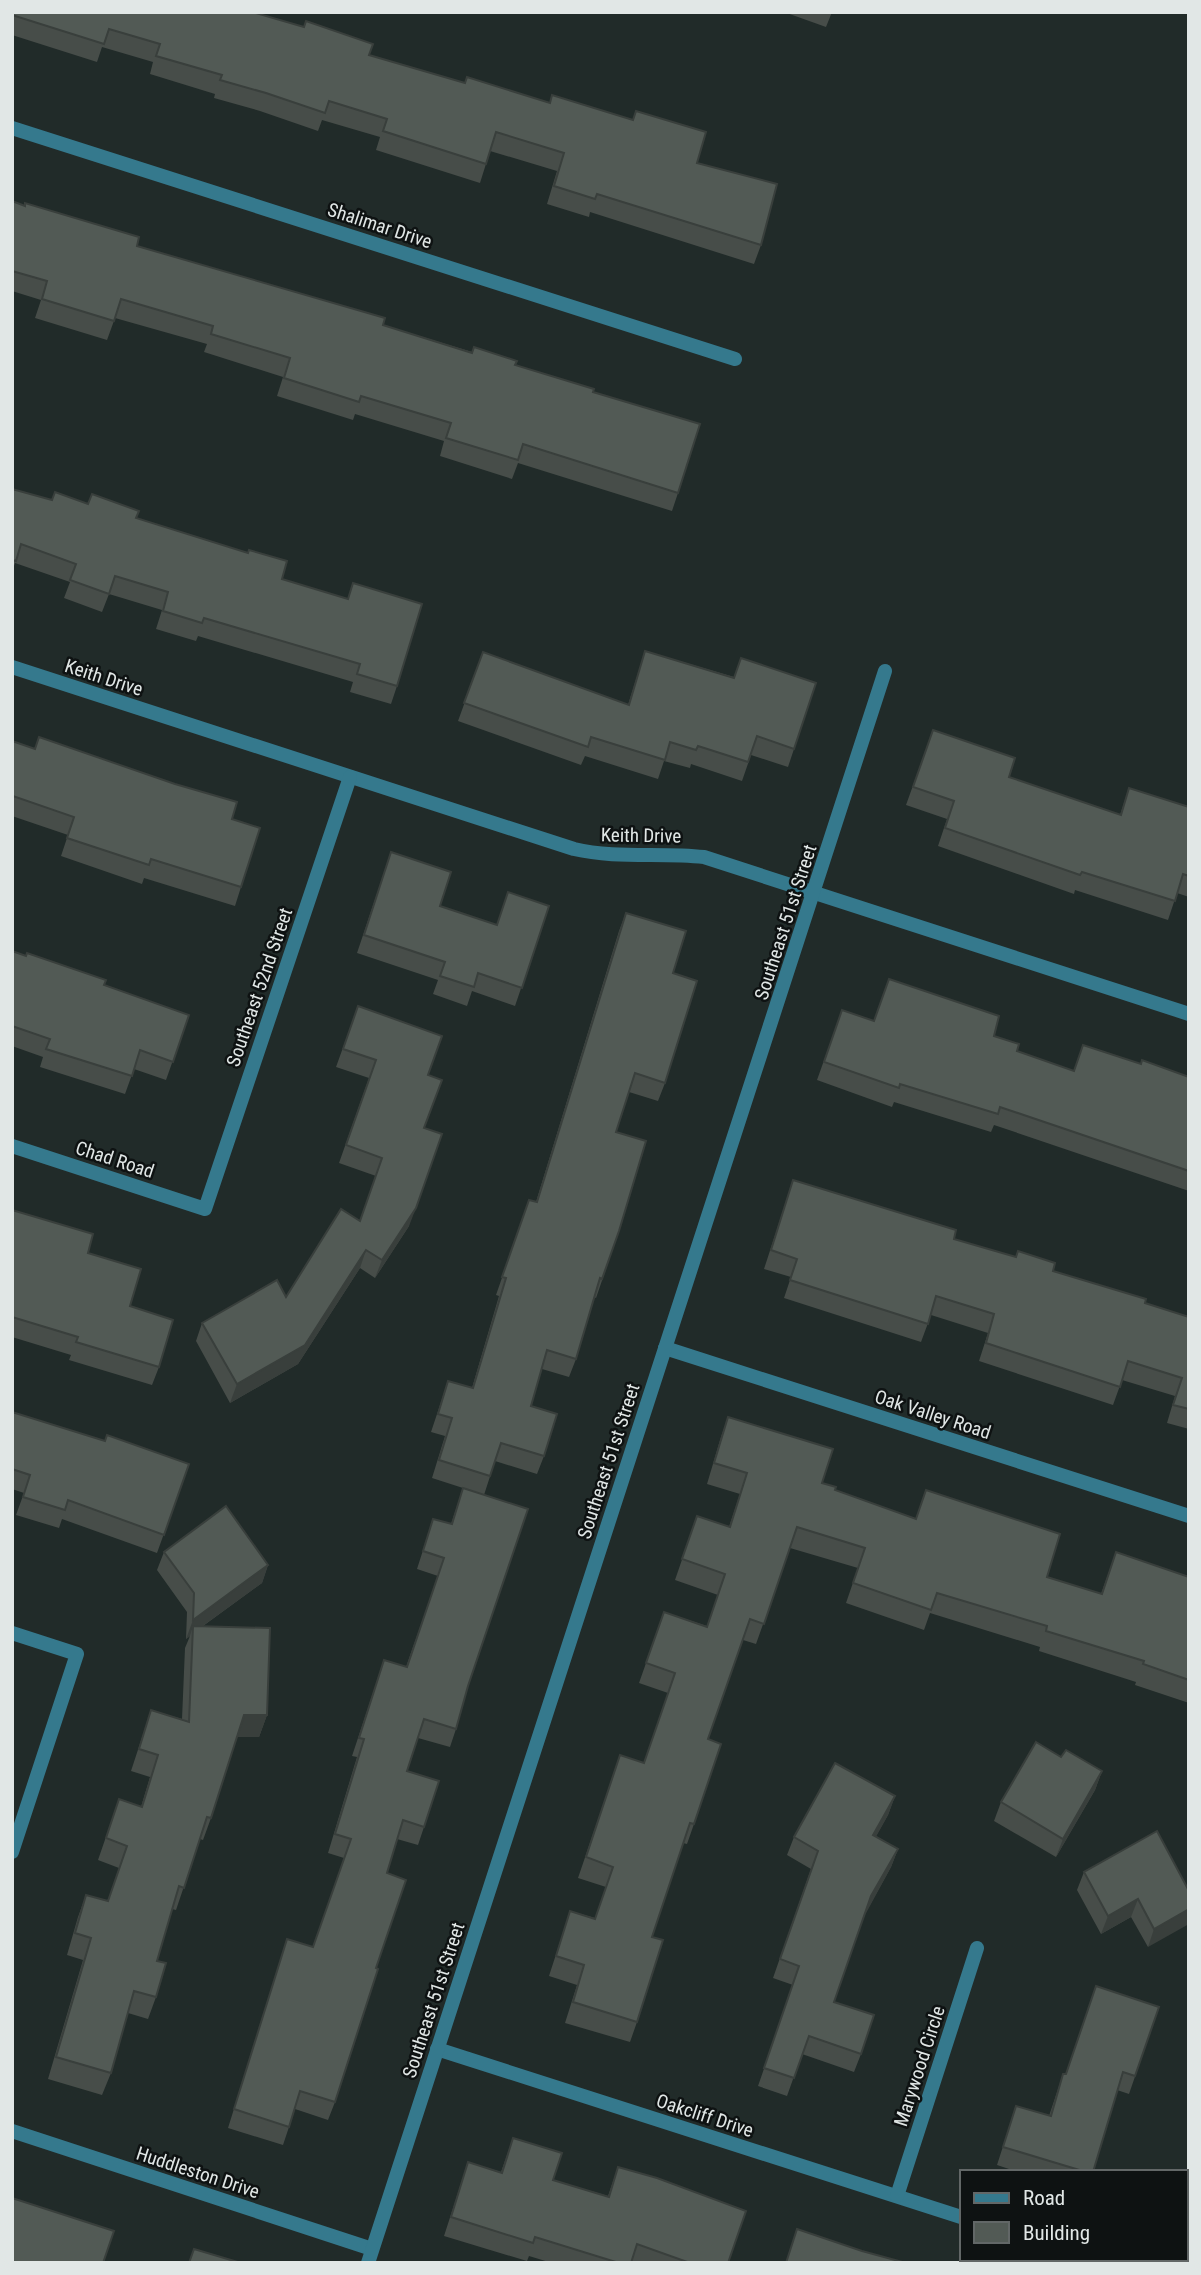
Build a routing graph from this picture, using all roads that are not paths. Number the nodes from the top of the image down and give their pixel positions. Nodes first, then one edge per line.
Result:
1 (12, 128) edge
2 (735, 359) dead end
3 (12, 667) edge
4 (886, 671) dead end
5 (350, 777) junction
6 (815, 892) junction
7 (1189, 1014) edge
8 (12, 1146) edge
9 (205, 1209) joint
10 (665, 1348) junction
11 (1189, 1516) edge
12 (12, 1633) edge
13 (12, 1852) edge
14 (977, 1948) dead end
15 (437, 2049) junction
16 (12, 2132) edge
17 (897, 2196) junction
18 (960, 2217) edge
19 (370, 2256) edge

1 - 2 street, Shalimar Drive
3 - 5 street, Keith Drive
4 - 6 street, Southeast 51st Street
5 - 6 street, Keith Drive
5 - 9 street, Southeast 52nd Street
6 - 7 street, Keith Drive
6 - 10 street, Southeast 51st Street
8 - 9 street, Chad Road
10 - 11 street, Oak Valley Road
10 - 15 street, Southeast 51st Street
12 - 13 street
14 - 17 street, Marywood Circle
15 - 17 street, Oakcliff Drive
15 - 19 street, Southeast 51st Street
16 - 19 street, Huddleston Drive
17 - 18 street, Oakcliff Drive

